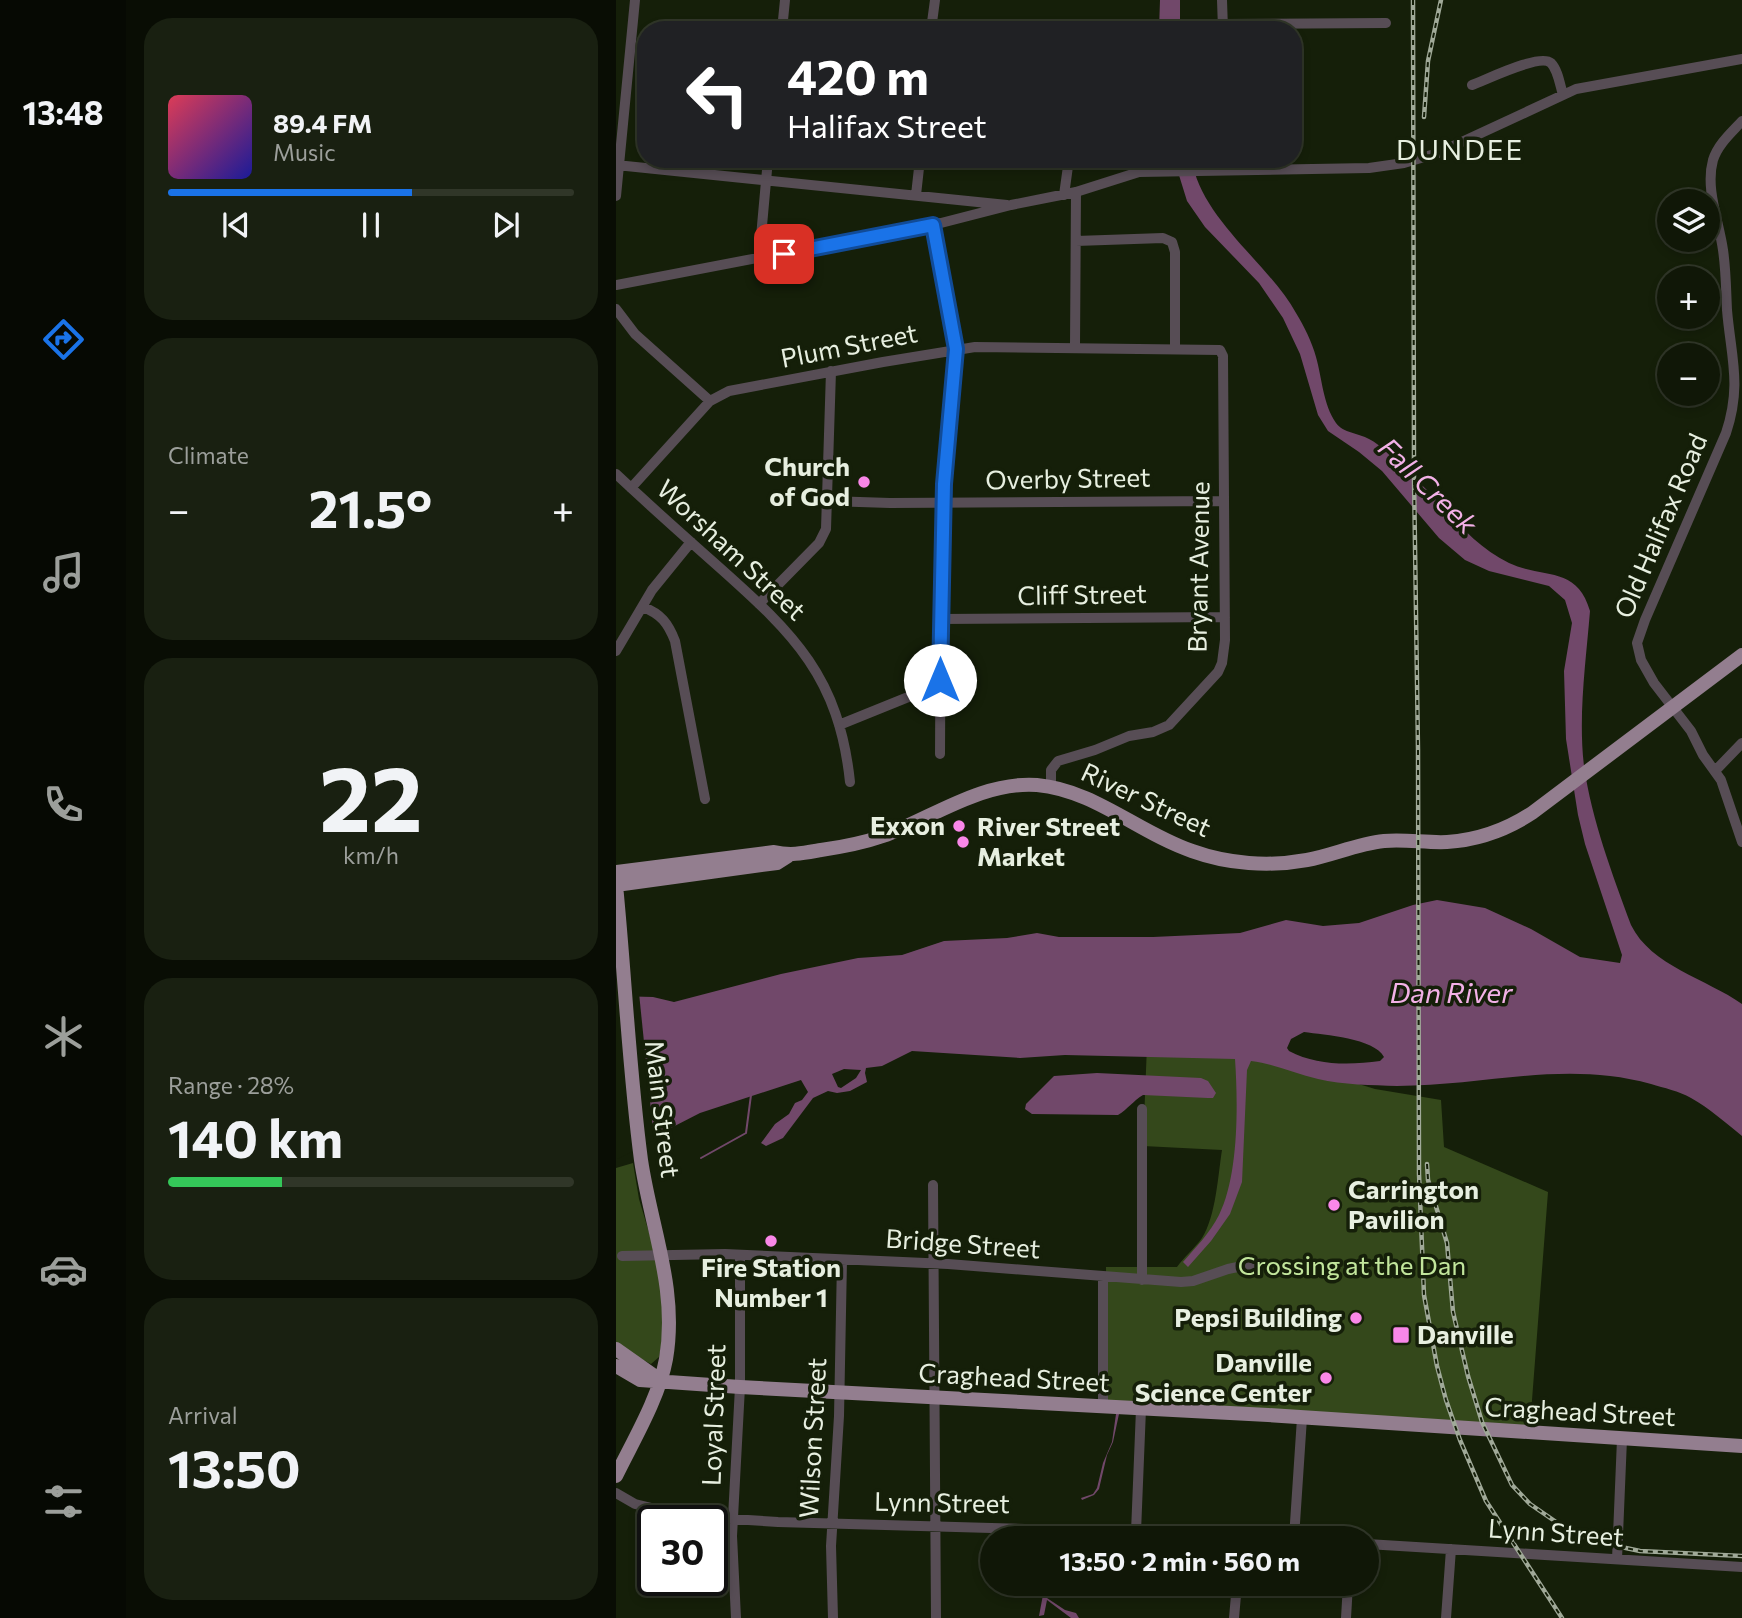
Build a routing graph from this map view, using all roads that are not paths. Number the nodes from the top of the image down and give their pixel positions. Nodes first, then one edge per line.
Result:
1 (635, 0) edge
2 (785, 0) edge
3 (934, 0) edge
4 (1222, 0) edge
5 (783, 21) edge
6 (932, 21) edge
7 (1223, 21) edge
8 (1386, 23) dead end
9 (1302, 25) edge
10 (1742, 59) edge
11 (1472, 85) dead end
12 (1563, 94) junction
13 (1742, 121) edge
14 (617, 165) edge
15 (637, 167) edge
16 (1302, 167) edge
17 (647, 168) edge
18 (767, 168) edge
19 (919, 168) edge
20 (1068, 168) edge
21 (1208, 168) edge
22 (766, 180) junction
23 (1076, 192) junction
24 (916, 195) junction
25 (1064, 195) junction
26 (616, 196) edge
27 (1011, 205) junction
28 (933, 225) junction
29 (1076, 241) junction
30 (759, 259) junction
31 (616, 285) edge
32 (616, 309) edge
33 (1076, 347) junction
34 (1175, 348) junction
35 (956, 349) junction
36 (831, 371) junction
37 (1223, 372) joint
38 (710, 401) junction
39 (616, 474) edge
40 (631, 488) junction
41 (829, 501) junction
42 (1224, 501) junction
43 (944, 503) junction
44 (691, 542) junction
45 (760, 604) junction
46 (643, 607) junction
47 (1225, 617) junction
48 (940, 619) junction
49 (616, 651) edge
50 (1742, 654) edge
51 (940, 680) junction
52 (1672, 707) junction
53 (839, 725) junction
54 (1742, 743) edge
55 (940, 754) dead end
56 (1715, 771) junction
57 (850, 782) dead end
58 (1051, 786) junction
59 (705, 799) dead end
60 (1742, 842) edge
61 (788, 856) junction
62 (616, 872) edge
63 (616, 885) edge
64 (1142, 1110) dead end
65 (933, 1185) dead end
66 (663, 1255) junction
67 (740, 1255) junction
68 (622, 1256) dead end
69 (842, 1259) junction
70 (1257, 1263) dead end
71 (933, 1264) junction
72 (1103, 1277) junction
73 (1142, 1280) junction
74 (616, 1349) edge
75 (616, 1366) edge
76 (661, 1381) junction
77 (740, 1387) junction
78 (839, 1392) junction
79 (933, 1398) junction
80 (1103, 1407) junction
81 (1140, 1409) junction
82 (1302, 1418) junction
83 (1622, 1439) junction
84 (1742, 1446) edge
85 (616, 1476) edge
86 (616, 1493) edge
87 (733, 1519) junction
88 (832, 1523) junction
89 (934, 1526) junction
90 (1136, 1526) edge
91 (1295, 1526) edge
92 (980, 1527) edge
93 (1379, 1545) edge
94 (1451, 1549) junction
95 (1617, 1559) junction
96 (1742, 1567) edge
97 (1236, 1596) edge
98 (1347, 1596) edge
99 (736, 1618) edge
100 (833, 1618) edge
101 (936, 1618) edge
102 (1234, 1618) edge
103 (1346, 1618) edge
104 (1446, 1618) edge

1 - 14 street
2 - 5 street
3 - 6 street
4 - 7 street
8 - 9 street
10 - 12 street
11 - 12 street
12 - 16 street
13 - 52 street, Old Halifax Road
14 - 15 street
14 - 26 street
17 - 22 street
18 - 22 street
19 - 24 street
20 - 25 street
21 - 23 street
22 - 24 street
22 - 30 street
23 - 25 street
23 - 29 street
24 - 27 street
25 - 27 street
27 - 28 street
28 - 30 street
28 - 35 street
29 - 33 street
29 - 34 street
30 - 31 street
32 - 38 street
33 - 34 street, Plum Street
33 - 35 street, Plum Street
34 - 37 street, Plum Street
35 - 36 street, Plum Street
35 - 43 street
36 - 38 street, Plum Street
36 - 41 street
37 - 42 street, Bryant Avenue
38 - 40 street, Plum Street
39 - 40 street, Worsham Street
40 - 44 street, Worsham Street
41 - 43 street, Overby Street
41 - 45 street
42 - 43 street, Overby Street
42 - 47 street, Bryant Avenue
43 - 48 street
44 - 45 street, Worsham Street
44 - 46 street
45 - 53 street, Worsham Street
46 - 49 street
46 - 59 street
47 - 48 street, Cliff Street
47 - 58 street, Bryant Avenue
48 - 51 street
50 - 52 main road, River Street
51 - 53 street
51 - 55 street
52 - 56 street, Old Halifax Road
52 - 58 main road, River Street
53 - 57 street, Worsham Street
54 - 56 street
56 - 60 street, Old Halifax Road
58 - 61 main road, River Street
61 - 62 main road, River Street
61 - 63 main road, River Street
63 - 66 main road, Main Street
64 - 73 street
65 - 71 street
66 - 67 street, Bridge Street
66 - 68 street, Bridge Street
66 - 76 main road, Main Street
67 - 69 street, Bridge Street
67 - 77 street, Loyal Street
69 - 71 street, Bridge Street
69 - 78 street, Wilson Street
70 - 73 street, Bridge Street
71 - 72 street, Bridge Street
71 - 79 street
72 - 73 street, Bridge Street
72 - 80 street
74 - 76 main road
75 - 76 main road, Craghead Street
76 - 77 main road, Craghead Street
76 - 85 main road, Main Street
77 - 78 main road, Craghead Street
77 - 87 street, Loyal Street
78 - 79 main road, Craghead Street
78 - 88 street, Wilson Street
79 - 80 main road, Craghead Street
79 - 89 street
80 - 81 main road, Craghead Street
81 - 82 main road, Craghead Street
81 - 90 street
82 - 83 main road, Craghead Street
82 - 91 street
83 - 84 main road, Craghead Street
83 - 95 street
86 - 87 street, Lynn Street
87 - 88 street, Lynn Street
87 - 99 street, Loyal Street
88 - 89 street, Lynn Street
88 - 100 street, Wilson Street
89 - 92 street, Lynn Street
89 - 101 street
93 - 94 street, Lynn Street
94 - 95 street, Lynn Street
94 - 104 street
95 - 96 street, Lynn Street
97 - 102 street
98 - 103 street

